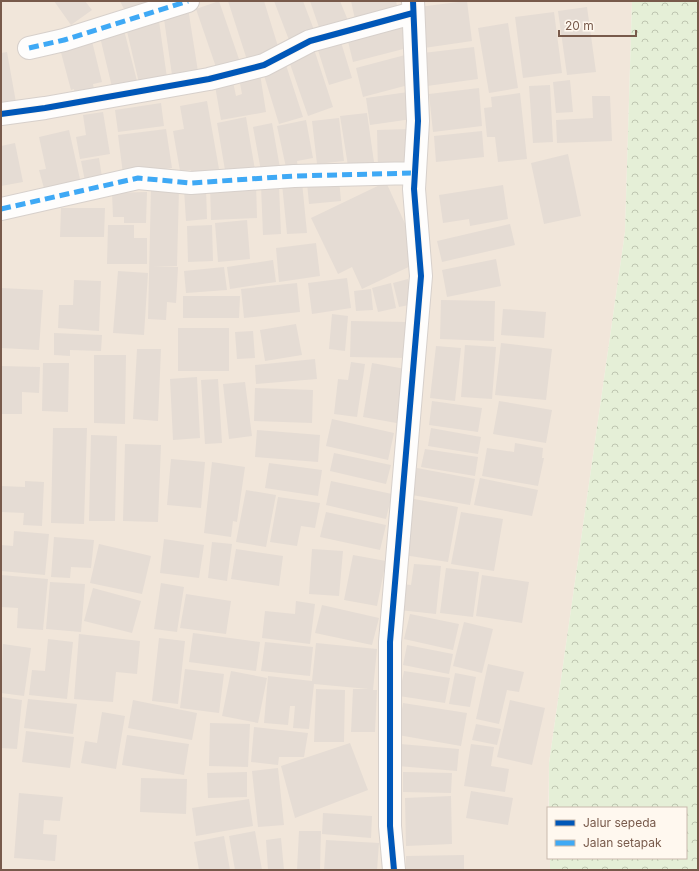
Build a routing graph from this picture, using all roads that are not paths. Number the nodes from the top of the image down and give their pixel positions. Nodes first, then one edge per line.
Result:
1 (188, 1) edge
2 (413, 7) edge
3 (29, 48) dead end
4 (1, 114) edge
5 (415, 173) junction
6 (1, 209) edge
7 (394, 870) edge

1 - 3 street
2 - 4 street
2 - 5 street
5 - 6 street
5 - 7 street

